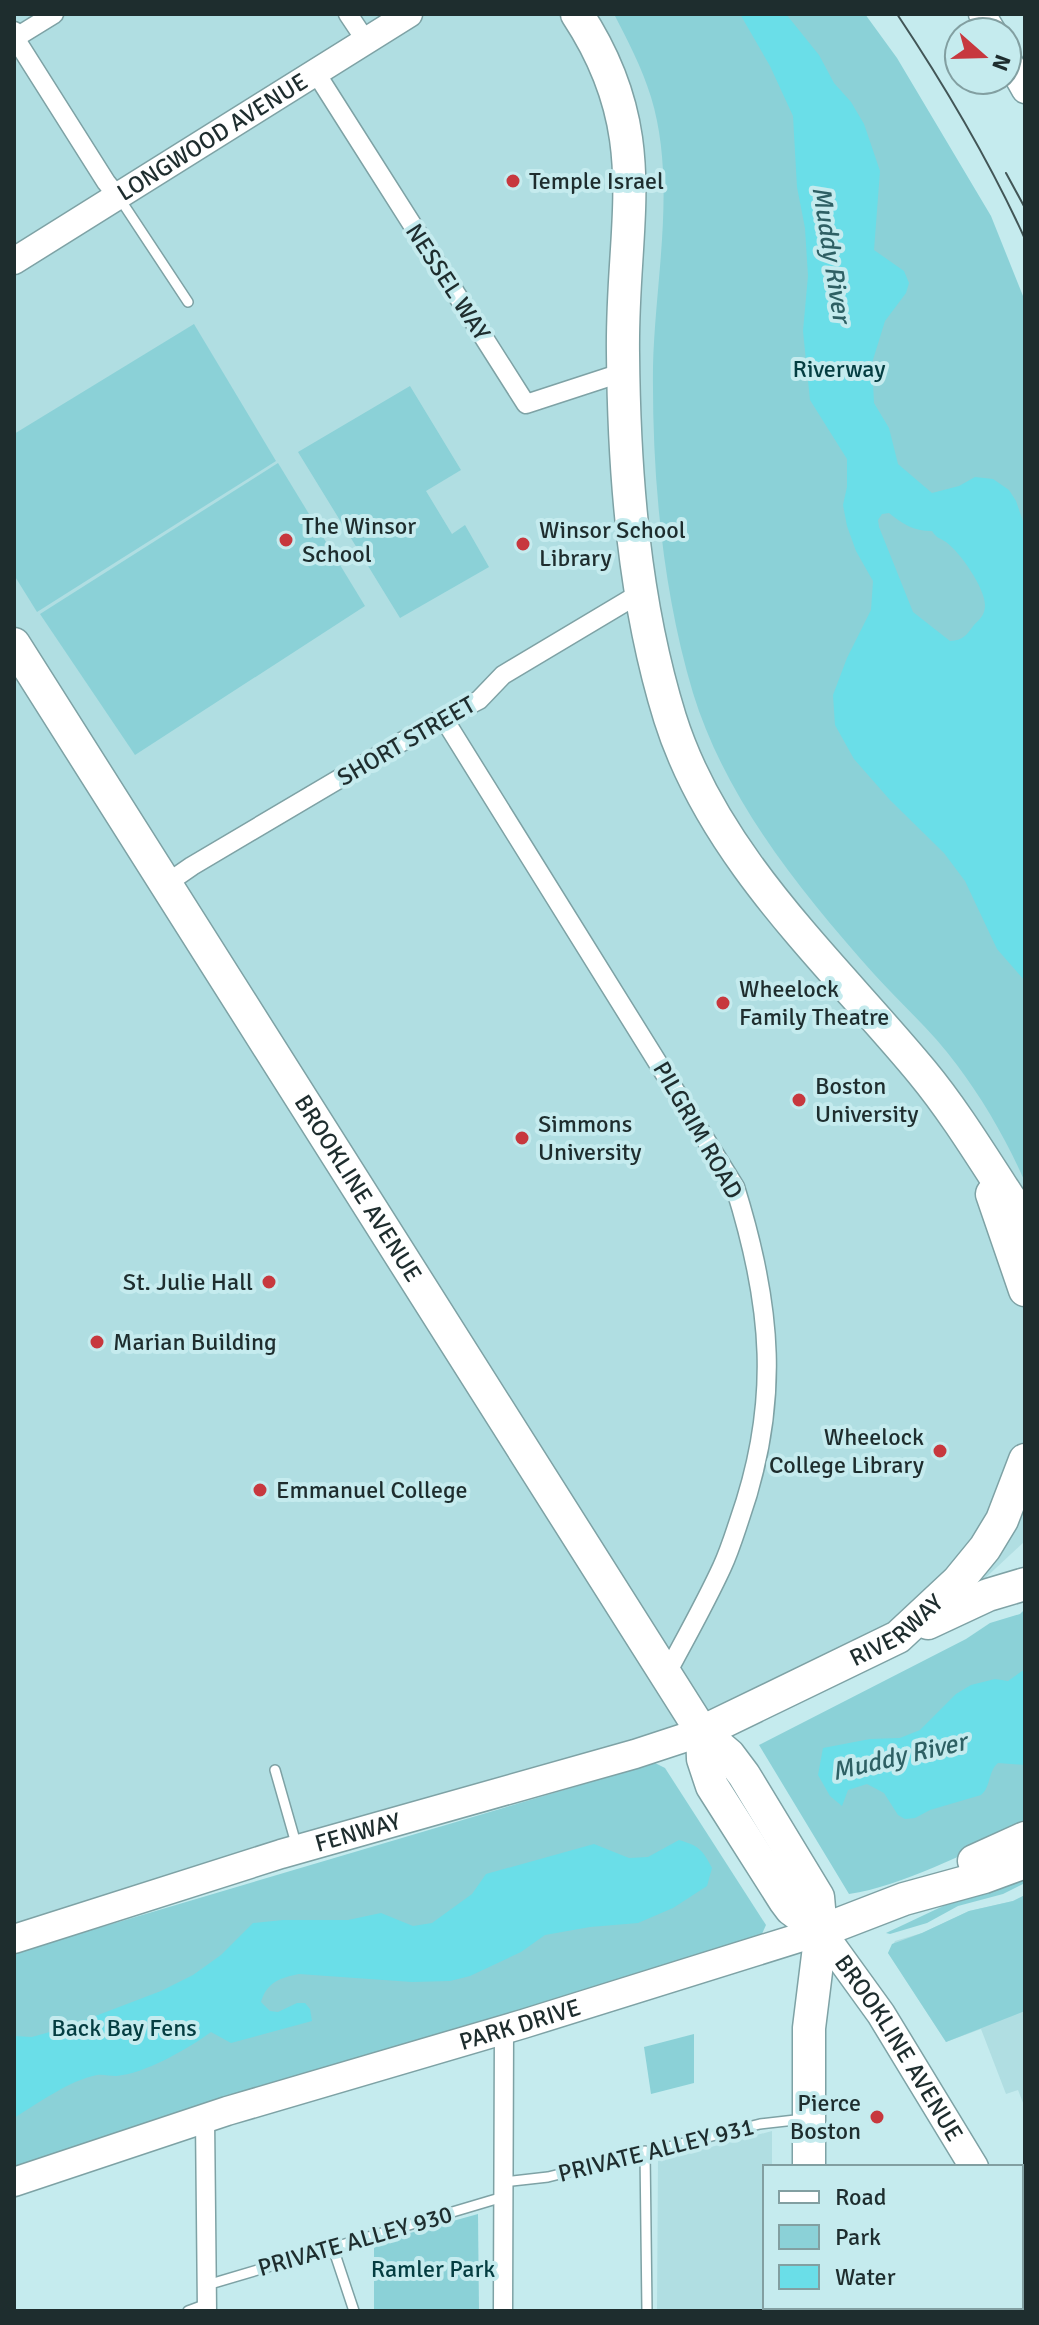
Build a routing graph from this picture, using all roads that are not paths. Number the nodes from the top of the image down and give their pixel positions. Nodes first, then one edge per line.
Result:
1 (54, 14) edge
2 (348, 14) edge
3 (409, 14) edge
4 (577, 14) edge
5 (15, 35) edge
6 (366, 41) junction
7 (316, 73) junction
8 (118, 197) junction
9 (14, 261) edge
10 (188, 302) dead end
11 (624, 372) junction
12 (642, 592) junction
13 (14, 644) edge
14 (444, 719) junction
15 (166, 884) junction
16 (1012, 1218) edge
17 (1025, 1263) edge
18 (1025, 1290) edge
19 (1025, 1460) edge
20 (1025, 1584) edge
21 (898, 1637) junction
22 (666, 1675) junction
23 (702, 1732) junction
24 (275, 1770) dead end
25 (1025, 1838) edge
26 (298, 1849) junction
27 (1025, 1862) edge
28 (904, 1899) junction
29 (821, 1931) junction
30 (14, 1939) edge
31 (504, 2029) junction
32 (205, 2118) junction
33 (809, 2119) junction
34 (645, 2151) junction
35 (809, 2165) edge
36 (973, 2165) edge
37 (14, 2182) edge
38 (503, 2190) junction
39 (333, 2248) junction
40 (207, 2300) edge
41 (188, 2311) edge
42 (354, 2311) edge
43 (503, 2311) edge
44 (647, 2311) edge

1 - 5 street
2 - 6 street
3 - 6 main road, LONGWOOD AVENUE
4 - 11 highway
5 - 8 street
6 - 7 main road, LONGWOOD AVENUE
7 - 8 main road, LONGWOOD AVENUE
7 - 11 street, NESSEL WAY
8 - 9 main road, LONGWOOD AVENUE
8 - 10 lane
11 - 12 highway
12 - 14 street, SHORT STREET
12 - 16 highway
13 - 15 highway, BROOKLINE AVENUE
14 - 15 street, SHORT STREET
14 - 22 street, PILGRIM ROAD
15 - 22 highway, BROOKLINE AVENUE
16 - 17 highway
16 - 18 highway
19 - 21 highway, RIVERWAY
20 - 21 highway
21 - 23 highway, RIVERWAY
22 - 23 highway, BROOKLINE AVENUE
23 - 26 main road, FENWAY
23 - 29 highway, BROOKLINE AVENUE
24 - 26 lane
25 - 28 highway
26 - 30 main road, FENWAY
27 - 28 highway, PARK DRIVE
28 - 29 highway, PARK DRIVE
29 - 31 main road, PARK DRIVE
29 - 33 highway
29 - 36 main road, BROOKLINE AVENUE
31 - 32 main road, PARK DRIVE
31 - 38 street
32 - 37 main road, PARK DRIVE
32 - 40 street
33 - 34 lane, PRIVATE ALLEY 931
33 - 35 highway
34 - 38 lane, PRIVATE ALLEY 931
34 - 44 lane
38 - 39 lane, PRIVATE ALLEY 930
38 - 43 street
39 - 40 lane, PRIVATE ALLEY 930
39 - 42 lane
40 - 41 lane, PRIVATE ALLEY 930

